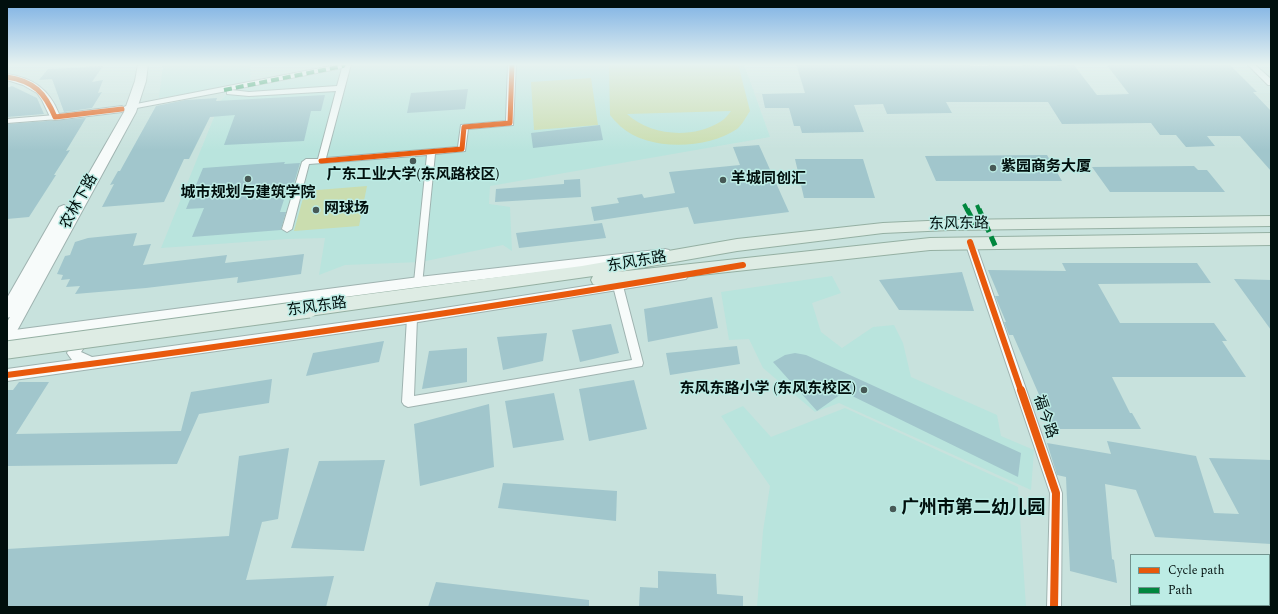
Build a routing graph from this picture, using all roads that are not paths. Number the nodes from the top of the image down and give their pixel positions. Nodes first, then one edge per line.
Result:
1 (40, 93) edge
2 (129, 93) edge
3 (136, 93) edge
4 (210, 93) edge
5 (241, 93) edge
6 (270, 93) edge
7 (340, 93) edge
8 (511, 93) edge
9 (127, 108) junction
10 (55, 117) junction
11 (7, 121) edge
12 (431, 152) junction
13 (321, 161) junction
14 (1271, 221) edge
15 (287, 229) dead end
16 (1271, 239) edge
17 (970, 242) junction
18 (737, 245) junction
19 (743, 265) junction
20 (419, 282) junction
21 (618, 286) junction
22 (7, 312) edge
23 (308, 315) junction
24 (412, 318) junction
25 (104, 324) junction
26 (7, 336) edge
27 (7, 350) edge
28 (7, 361) edge
29 (92, 363) junction
30 (7, 374) edge
31 (1054, 607) edge

1 - 10 street
2 - 9 main road, 农林下路
3 - 9 main road, 农林下路
4 - 9 street
5 - 6 street
7 - 13 street
8 - 12 street
9 - 10 street
9 - 22 main road, 农林下路
9 - 26 main road, 农林下路
10 - 11 street
12 - 13 street
12 - 20 street
13 - 15 street
14 - 18 highway, 东风东路
16 - 17 highway, 东风东路
17 - 19 highway, 东风东路
17 - 31 street, 福今路
18 - 20 street
18 - 23 highway, 东风东路
19 - 21 street
19 - 23 highway, 东风东路
20 - 25 street
21 - 24 street
21 - 24 street
23 - 27 highway, 东风东路, bridge
23 - 28 highway, 东风东路
24 - 29 street
25 - 26 street
25 - 29 street
29 - 30 street

